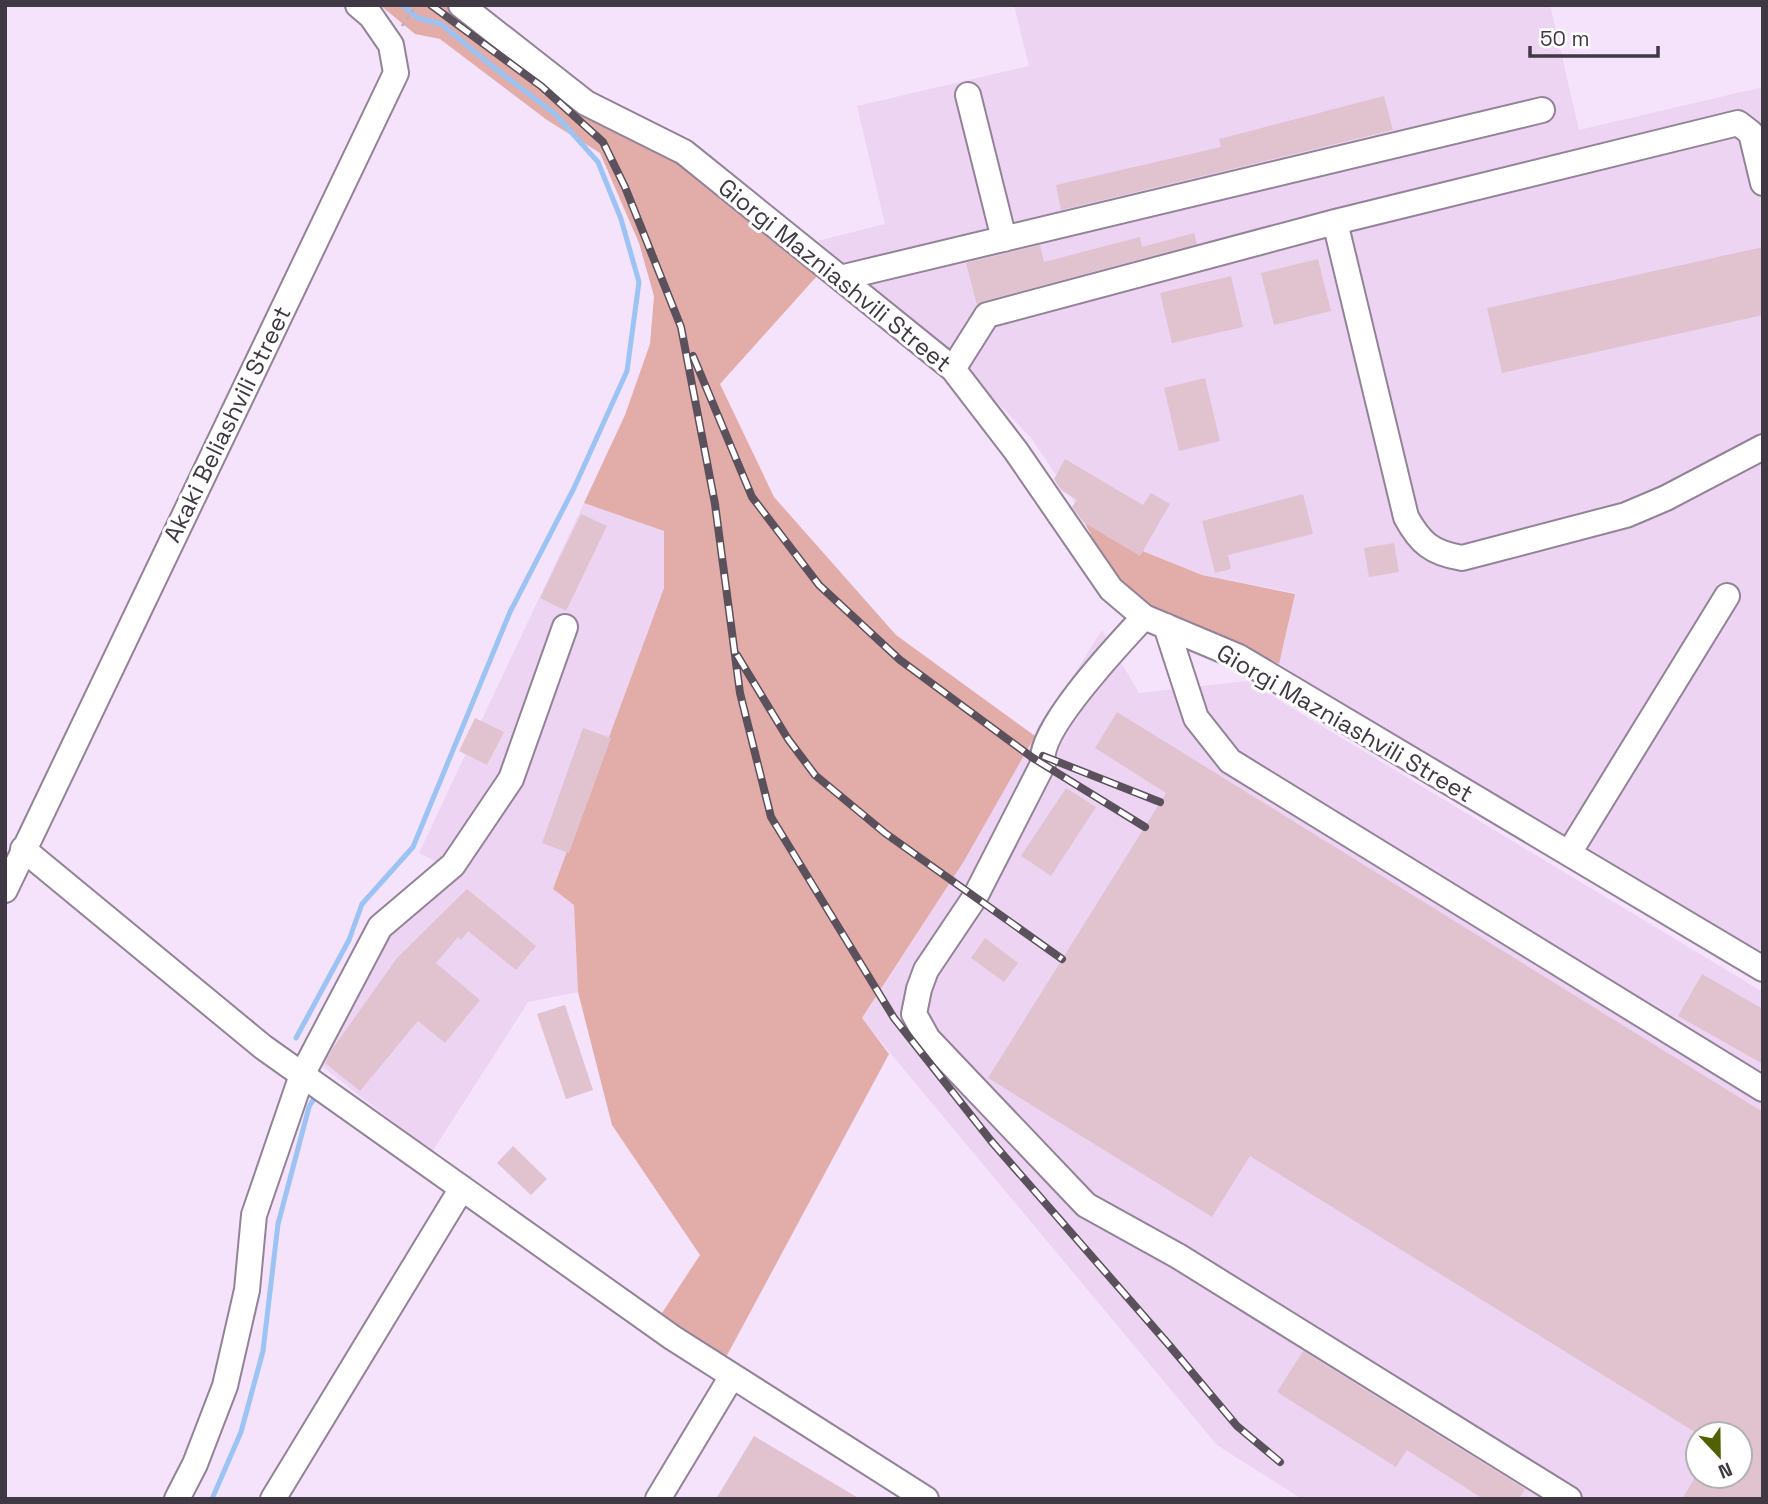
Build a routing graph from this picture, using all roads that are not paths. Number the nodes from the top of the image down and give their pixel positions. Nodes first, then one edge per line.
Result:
1 (358, 5) edge
2 (461, 5) edge
3 (968, 95) dead end
4 (1542, 110) dead end
5 (1763, 183) edge
6 (1335, 222) junction
7 (1004, 239) junction
8 (840, 278) junction
9 (953, 369) junction
10 (1763, 447) edge
11 (1727, 596) dead end
12 (1155, 622) junction
13 (565, 627) dead end
14 (23, 849) junction
15 (1569, 853) junction
16 (5, 890) edge
17 (1763, 969) edge
18 (302, 1075) junction
19 (1763, 1089) edge
20 (462, 1188) junction
21 (732, 1376) junction
22 (177, 1499) edge
23 (273, 1499) edge
24 (658, 1499) edge
25 (926, 1499) edge
26 (1569, 1499) edge

1 - 14 street, Akaki Beliashvili Street
2 - 8 street, Giorgi Mazniashvili Street
3 - 7 street
4 - 7 street
5 - 6 street
6 - 9 street
6 - 10 street
7 - 8 street
8 - 9 street, Giorgi Mazniashvili Street
9 - 12 street, Giorgi Mazniashvili Street
11 - 15 street
12 - 15 street, Giorgi Mazniashvili Street
12 - 19 street
12 - 26 street
13 - 18 street
14 - 16 street, Akaki Beliashvili Street
14 - 18 street
15 - 17 street, Giorgi Mazniashvili Street
18 - 20 street
18 - 22 street
20 - 21 street
20 - 23 street
21 - 24 street
21 - 25 street

